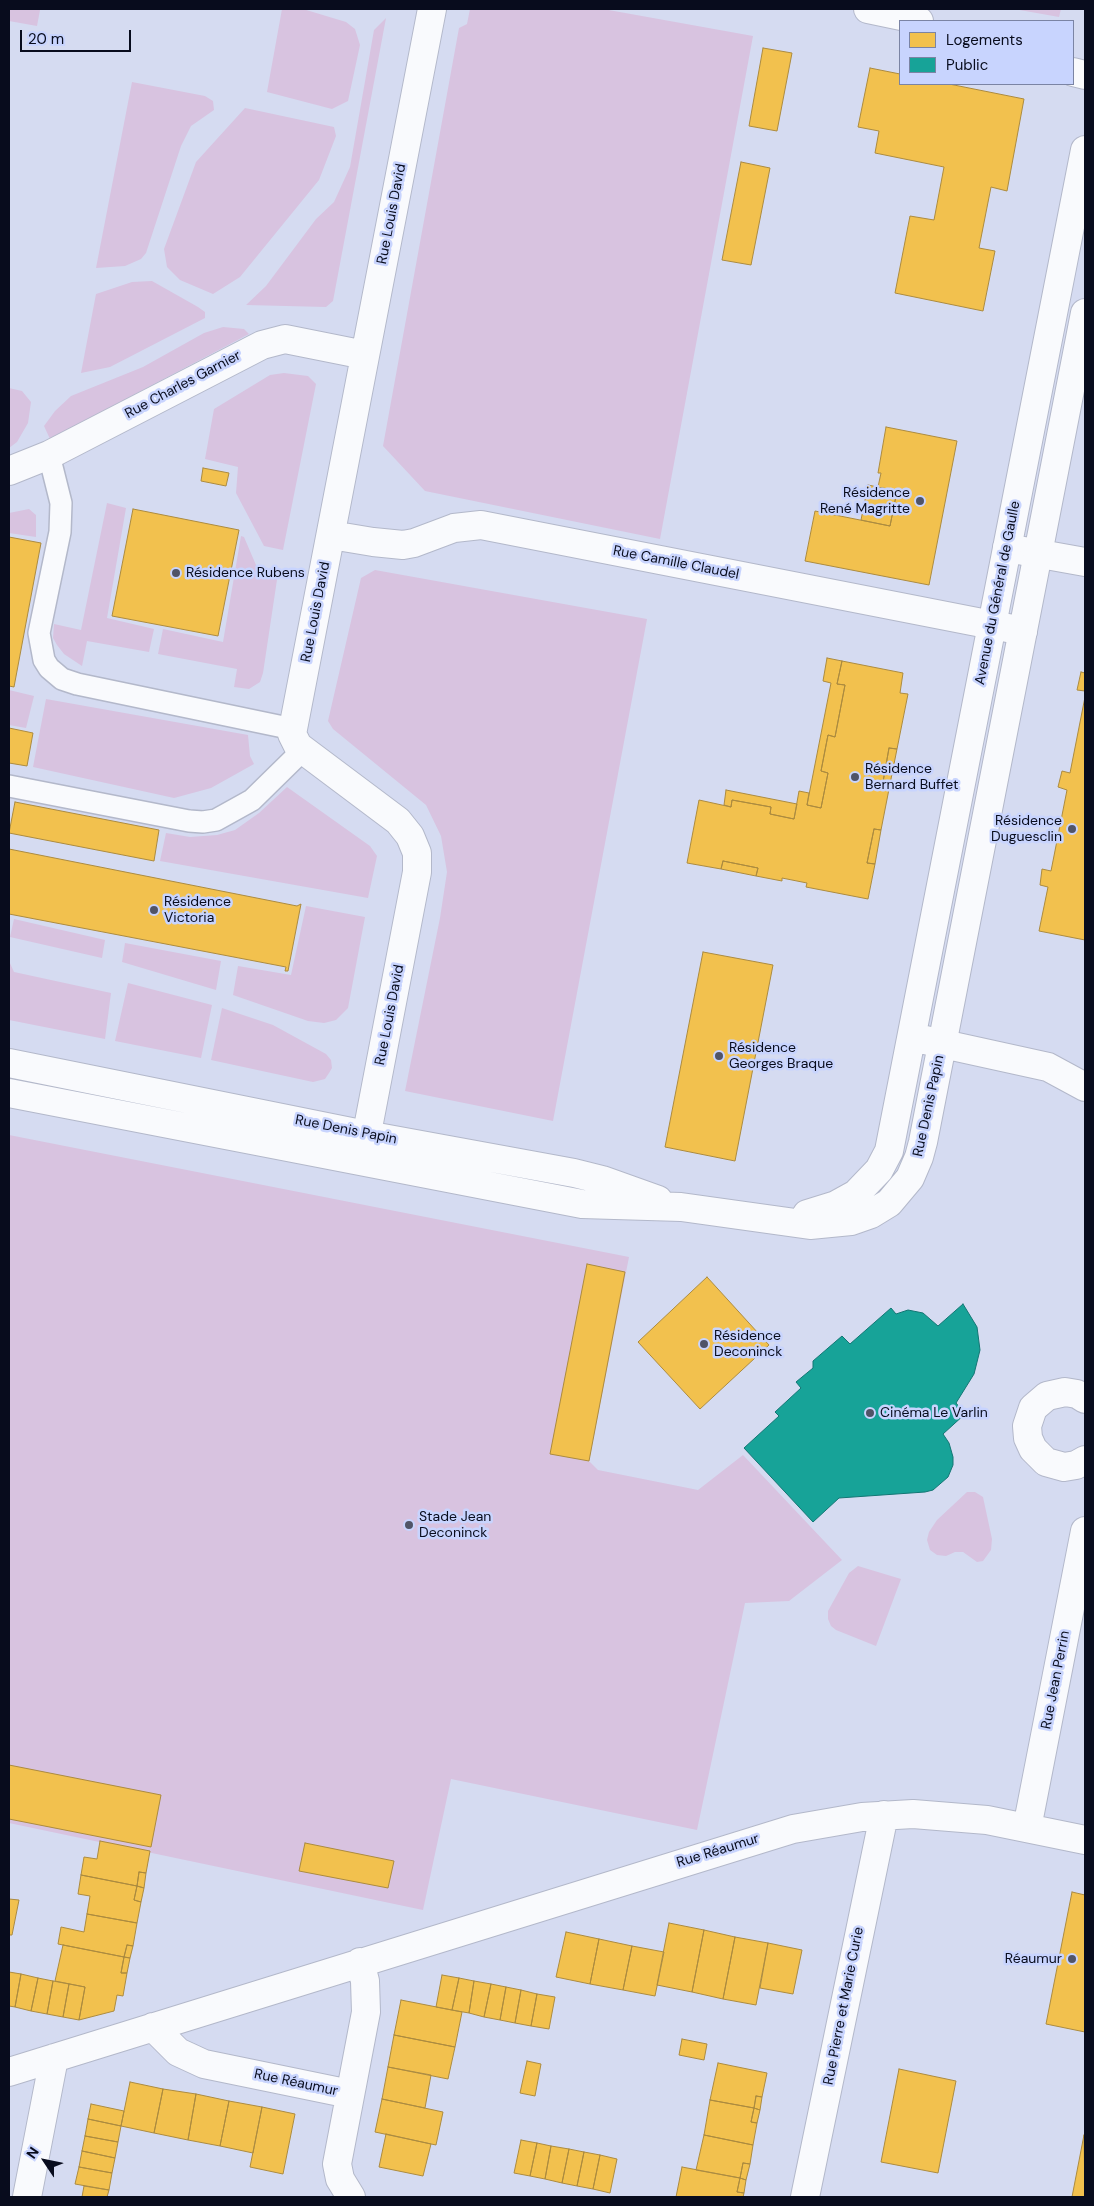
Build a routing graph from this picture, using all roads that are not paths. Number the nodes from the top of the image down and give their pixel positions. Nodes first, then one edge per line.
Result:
1 (432, 9) edge
2 (868, 9) edge
3 (916, 20) edge
4 (1085, 150) edge
5 (1085, 313) edge
6 (365, 355) junction
7 (49, 455) junction
8 (9, 471) edge
9 (331, 535) junction
10 (1007, 548) junction
11 (1038, 554) junction
12 (1085, 562) edge
13 (992, 626) junction
14 (1023, 632) junction
15 (298, 739) junction
16 (9, 786) edge
17 (912, 1037) junction
18 (942, 1044) junction
19 (9, 1063) edge
20 (1085, 1087) edge
21 (9, 1093) edge
22 (366, 1135) junction
23 (361, 1162) junction
24 (681, 1208) junction
25 (758, 1218) junction
26 (1085, 1398) edge
27 (1084, 1465) edge
28 (1085, 1531) edge
29 (884, 1815) junction
30 (1026, 1828) junction
31 (1085, 1840) edge
32 (360, 1962) junction
33 (153, 2027) junction
34 (54, 2058) junction
35 (9, 2072) edge
36 (350, 2094) junction
37 (27, 2197) edge
38 (350, 2197) edge
39 (806, 2197) edge

1 - 6 street, Rue Louis David
2 - 3 street
4 - 10 street, Avenue du Général de Gaulle
5 - 11 street
6 - 7 street, Rue Charles Garnier
6 - 9 street, Rue Louis David
7 - 8 street, Rue Charles Garnier
7 - 15 lane
9 - 13 street, Rue Camille Claudel
9 - 15 street, Rue Louis David
10 - 11 street
10 - 13 street, Avenue du Général de Gaulle
11 - 12 street
11 - 14 street
13 - 14 street, Rue Camille Claudel
13 - 17 street, Avenue du Général de Gaulle
14 - 18 street
15 - 16 lane
15 - 22 street, Rue Louis David
17 - 18 street
17 - 25 street, Rue Denis Papin
18 - 20 street
18 - 25 street, Rue Denis Papin
19 - 22 street, Rue Denis Papin
21 - 23 street, Rue Denis Papin
22 - 23 street, Rue Louis David
22 - 24 street, Rue Denis Papin
23 - 24 street, Rue Denis Papin
24 - 25 street, Rue Denis Papin
26 - 27 street
28 - 30 street, Rue Jean Perrin
29 - 30 street, Rue Réaumur
29 - 32 street, Rue Réaumur
29 - 39 street, Rue Pierre et Marie Curie
30 - 31 street, Rue Réaumur
32 - 33 street, Rue Réaumur
32 - 36 street, Rue Réaumur
33 - 34 street, Rue Réaumur
33 - 36 street, Rue Réaumur
34 - 35 street, Rue Réaumur
34 - 37 street
36 - 38 street

